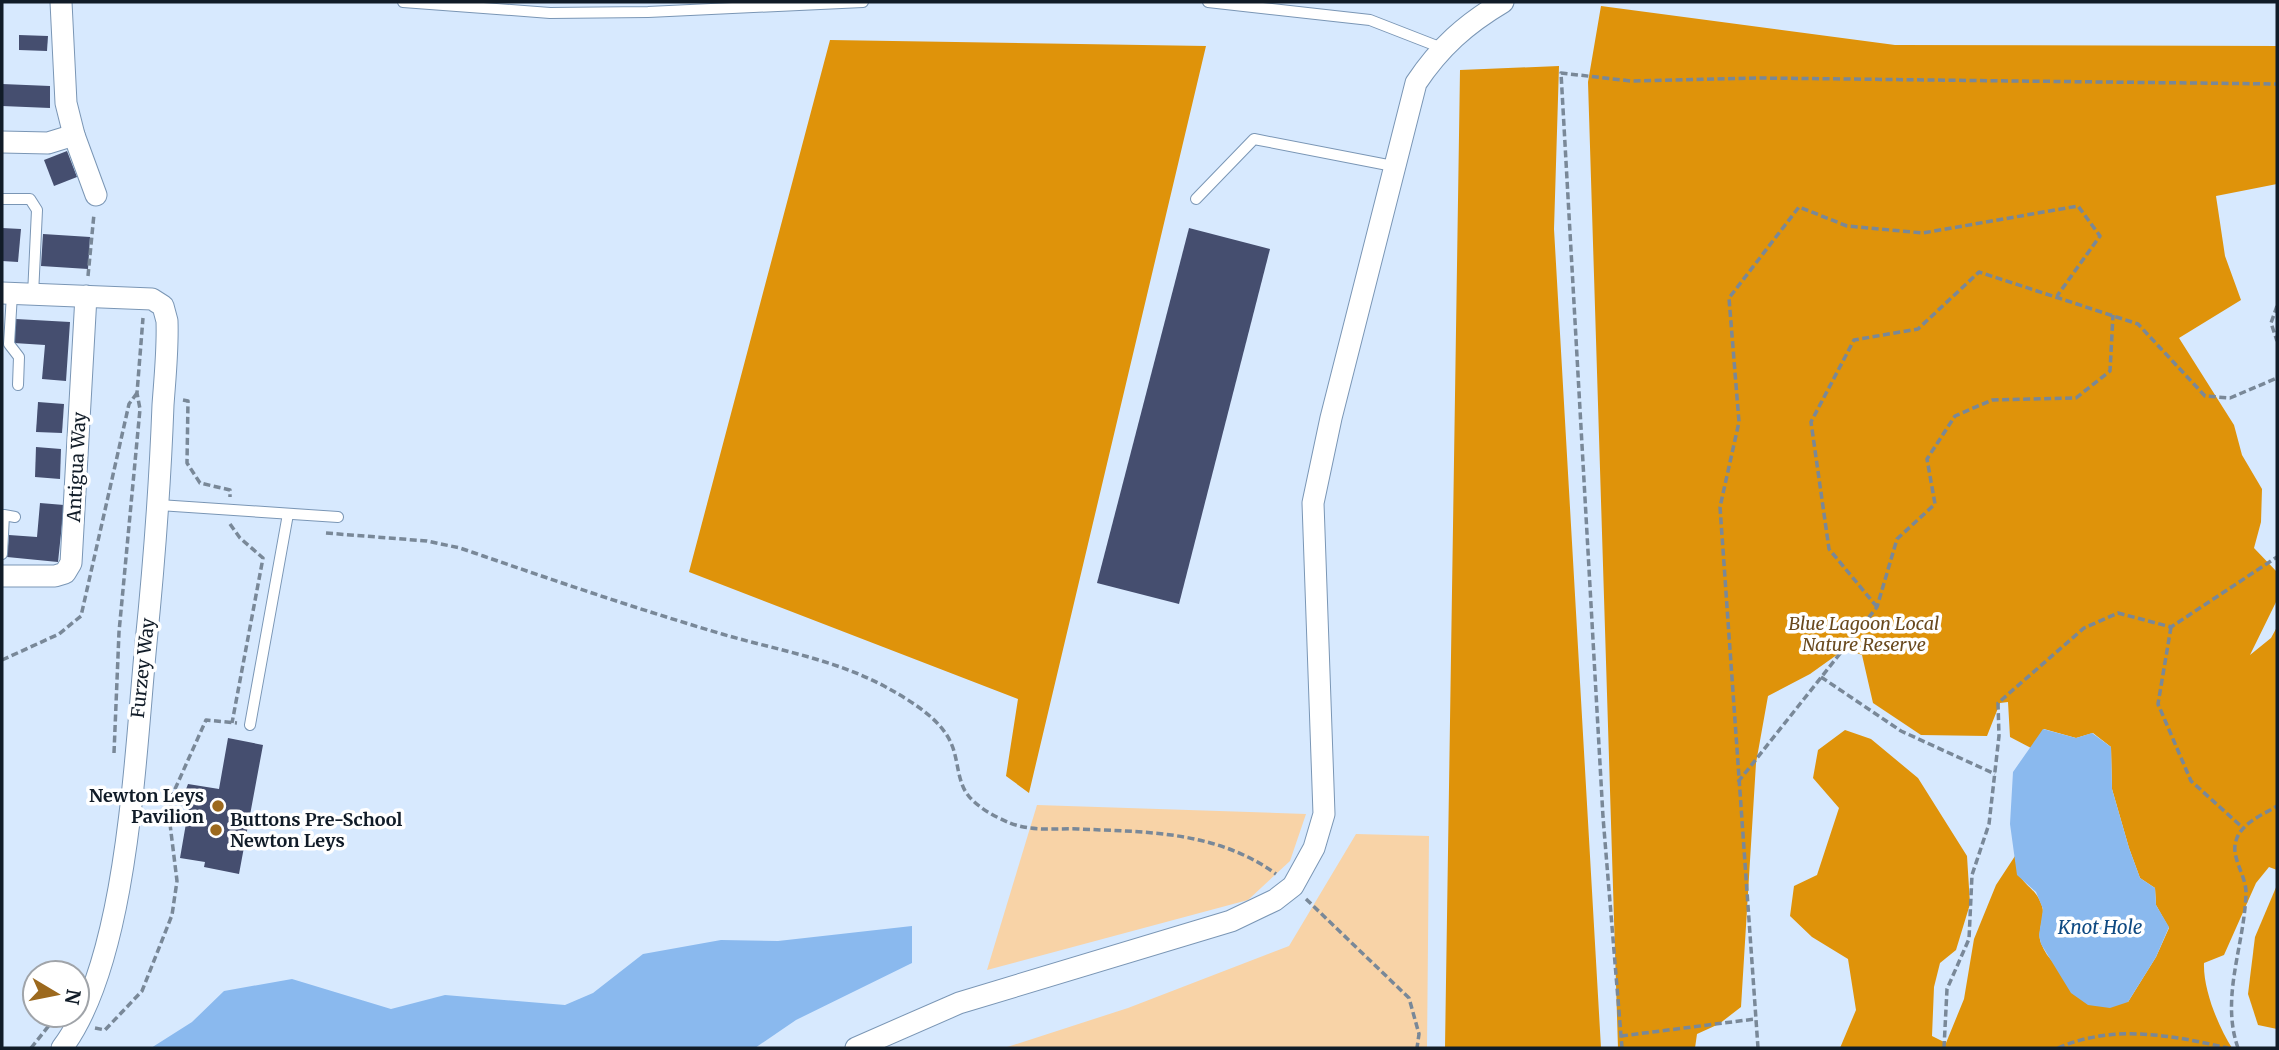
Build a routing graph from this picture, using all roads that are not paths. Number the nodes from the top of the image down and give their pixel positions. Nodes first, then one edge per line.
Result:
1 (61, 2) edge
2 (403, 2) edge
3 (863, 2) edge
4 (1208, 2) edge
5 (1503, 2) edge
6 (1442, 48) junction
7 (74, 135) junction
8 (2, 142) edge
9 (1393, 166) junction
10 (96, 195) road end
11 (2, 199) edge
12 (1196, 199) dead end
13 (16, 294) edge
14 (86, 296) junction
15 (18, 385) dead end
16 (159, 505) junction
17 (288, 514) junction
18 (15, 517) dead end
19 (338, 517) dead end
20 (3, 566) edge
21 (250, 724) road end
22 (91, 992) edge
23 (76, 1029) edge
24 (79, 1029) edge
25 (62, 1048) edge
26 (81, 1048) edge
27 (856, 1048) edge

1 - 7 street
2 - 3 lane
4 - 6 lane
5 - 6 street
6 - 9 street
7 - 8 street
7 - 10 street
9 - 12 lane
9 - 27 street
11 - 13 lane
13 - 14 street
13 - 15 lane
14 - 16 street, Furzey Way
14 - 20 street, Antigua Way
16 - 17 lane
16 - 22 street, Furzey Way
17 - 19 lane
17 - 21 lane
18 - 20 lane
23 - 25 street, Furzey Way
24 - 26 street, Furzey Way

